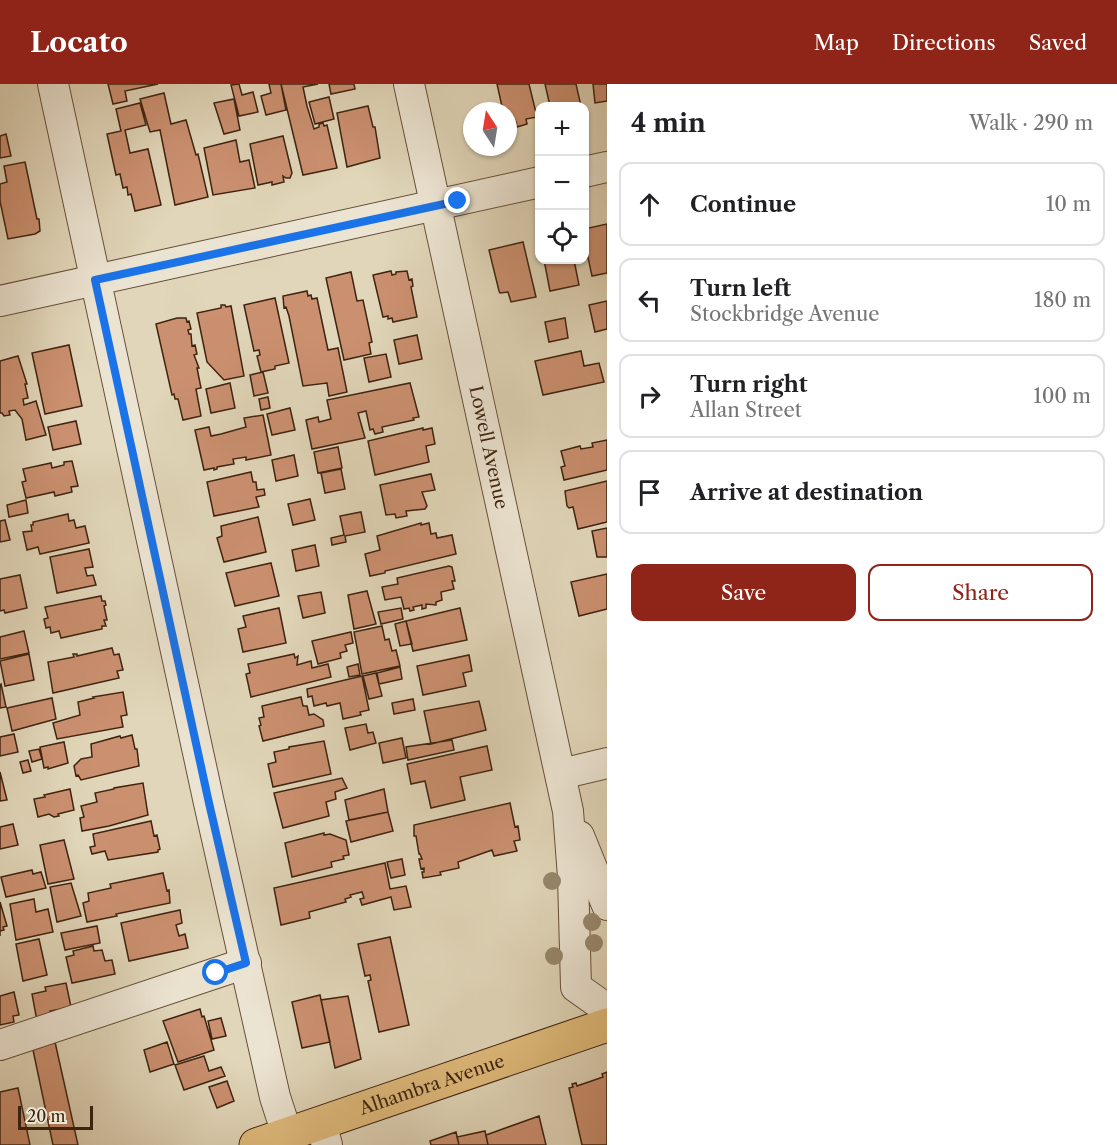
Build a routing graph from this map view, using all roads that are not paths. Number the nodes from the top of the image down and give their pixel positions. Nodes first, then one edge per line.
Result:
1 (52, 84) edge
2 (409, 84) edge
3 (607, 166) edge
4 (589, 171) edge
5 (535, 183) edge
6 (436, 206) junction
7 (95, 280) junction
8 (0, 301) edge
9 (607, 763) edge
10 (561, 774) junction
11 (568, 812) junction
12 (607, 905) edge
13 (246, 963) junction
14 (607, 1009) edge
15 (607, 1025) edge
16 (0, 1045) edge
17 (287, 1134) junction
18 (324, 1134) edge
19 (256, 1145) edge

1 - 7 street
2 - 6 street, Lowell Avenue
3 - 4 street
5 - 6 street
6 - 7 street
6 - 10 street, Lowell Avenue
7 - 8 street
7 - 13 street
9 - 10 street
10 - 11 street, Lowell Avenue
11 - 12 street, Lowell Avenue
11 - 14 street, Lowell Avenue
13 - 16 street
13 - 17 street
15 - 18 main road, Alhambra Avenue
17 - 18 main road, Alhambra Avenue
17 - 19 main road, Alhambra Avenue

